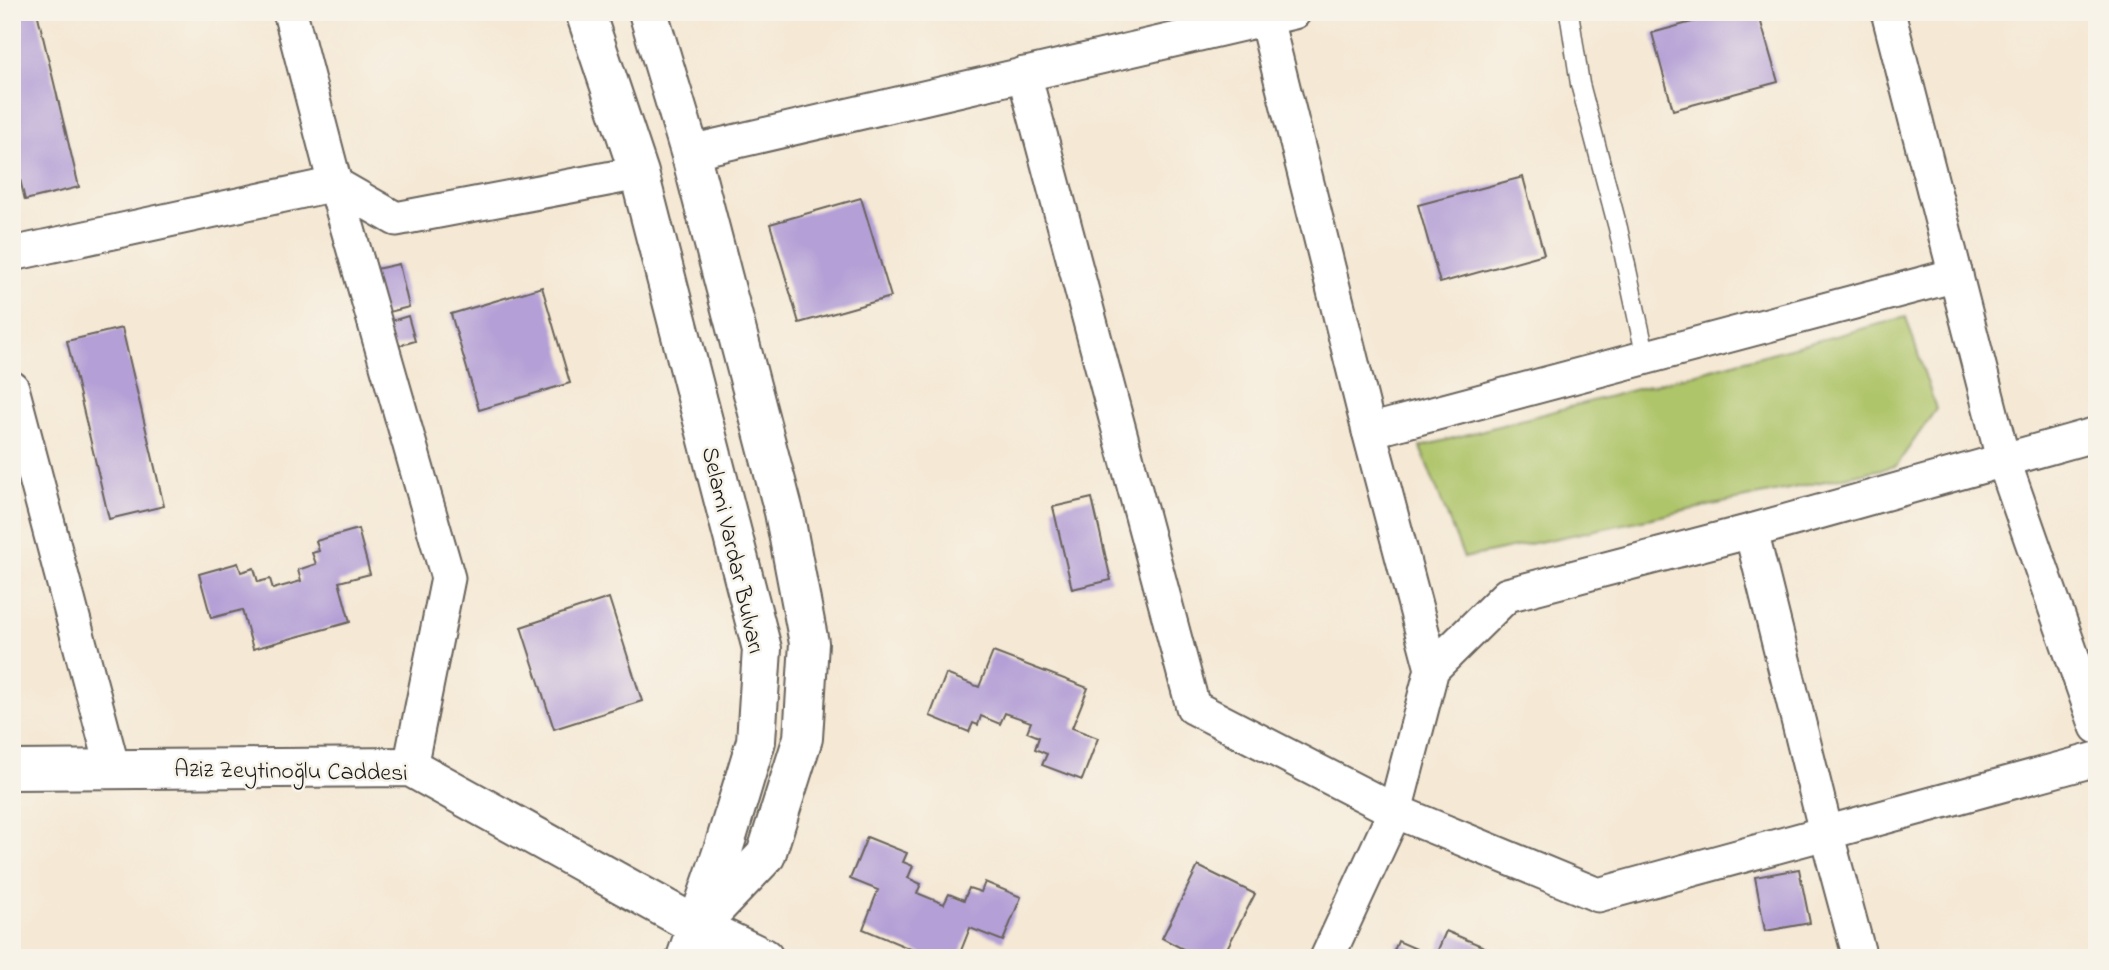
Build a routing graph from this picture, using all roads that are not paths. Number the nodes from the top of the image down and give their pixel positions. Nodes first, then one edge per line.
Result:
1 (290, 12) edge
2 (585, 12) edge
3 (648, 12) edge
4 (1569, 12) edge
5 (1888, 12) edge
6 (1280, 16) edge
7 (1024, 74) junction
8 (690, 152) junction
9 (639, 173) junction
10 (335, 184) junction
11 (12, 254) edge
12 (1956, 275) junction
13 (1646, 358) junction
14 (12, 388) edge
15 (1369, 431) junction
16 (2097, 434) edge
17 (2003, 459) junction
18 (1751, 531) junction
19 (1432, 669) junction
20 (2097, 727) edge
21 (2097, 759) edge
22 (410, 766) junction
23 (113, 769) junction
24 (12, 770) edge
25 (1395, 810) junction
26 (1826, 832) junction
27 (692, 942) edge
28 (764, 958) edge
29 (1327, 958) edge
30 (1860, 958) edge

1 - 10 street
2 - 9 street, Selami Vardar Bulvarı
3 - 8 street
4 - 13 lane
5 - 12 street
6 - 7 street
6 - 15 street
7 - 8 street
7 - 25 street
8 - 27 street
9 - 10 street
9 - 27 street, Selami Vardar Bulvarı
10 - 11 street
10 - 22 street
12 - 13 street
12 - 17 street
13 - 15 street
14 - 23 street
15 - 19 street
16 - 17 street
17 - 18 street
17 - 20 street
18 - 19 street
18 - 26 street
19 - 25 street
21 - 26 street
22 - 23 street, Aziz Zeytinoğlu Caddesi
22 - 27 street, Aziz Zeytinoğlu Caddesi
23 - 24 street, Aziz Zeytinoğlu Caddesi
25 - 26 street
25 - 29 street
26 - 30 street
27 - 28 street, Aziz Zeytinoğlu Caddesi

